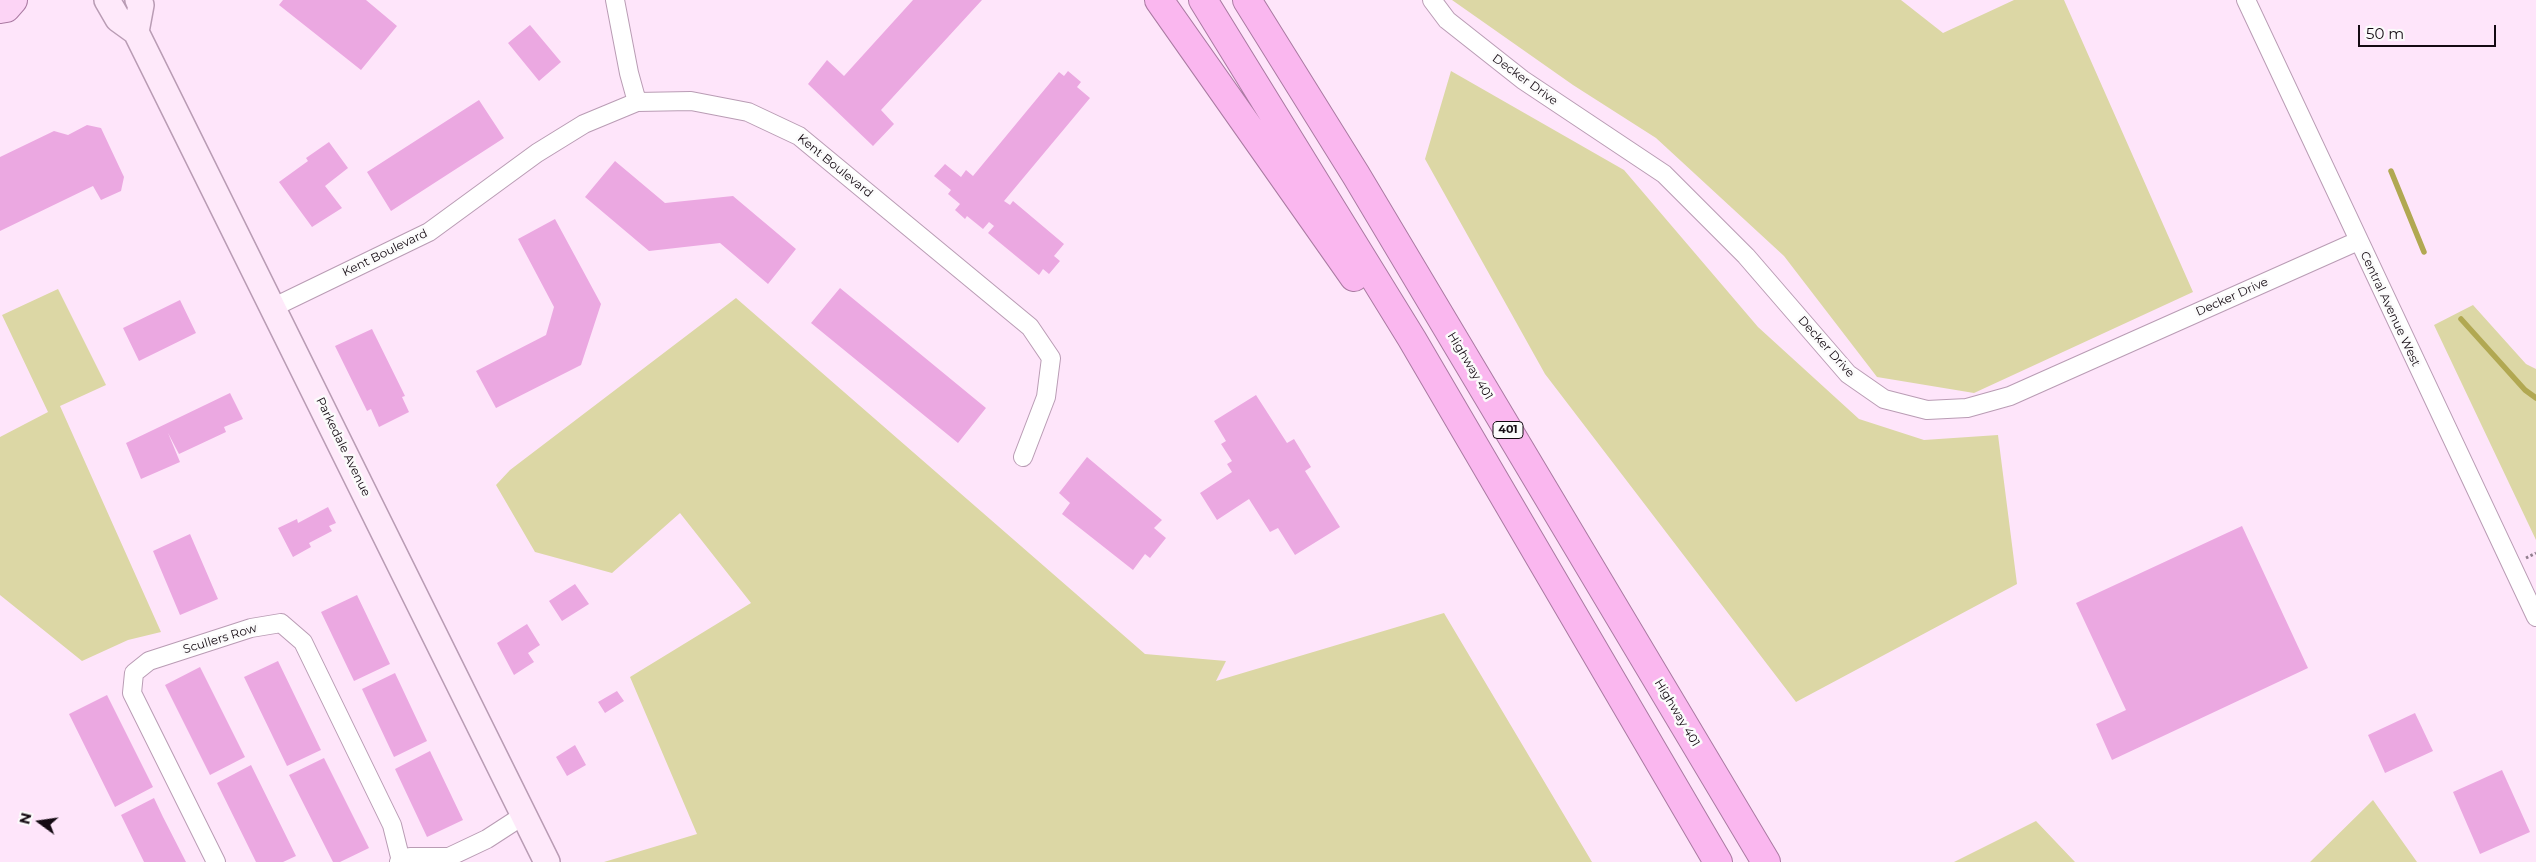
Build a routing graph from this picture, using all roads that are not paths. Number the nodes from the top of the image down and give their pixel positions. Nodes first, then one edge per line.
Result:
1 (13, 0) edge
2 (107, 0) edge
3 (138, 0) edge
4 (615, 0) edge
5 (1160, 0) edge
6 (1202, 0) edge
7 (1247, 0) edge
8 (1270, 0) edge
9 (1432, 0) edge
10 (2246, 0) edge
11 (0, 9) edge
12 (136, 32) junction
13 (637, 102) junction
14 (1356, 175) junction
15 (2358, 241) junction
16 (274, 307) junction
17 (1412, 339) junction
18 (1022, 457) dead end
19 (2536, 617) edge
20 (524, 814) junction
21 (216, 862) edge
22 (400, 862) edge
23 (547, 862) edge
24 (1718, 862) edge
25 (1766, 862) edge

1 - 11 main road
2 - 12 street, Parkedale Avenue
3 - 12 street
4 - 13 street
5 - 17 highway
6 - 17 highway
7 - 14 highway, Highway 401 / 401
8 - 14 highway
9 - 15 street, Decker Drive
10 - 15 street, Central Avenue West
12 - 16 street, Parkedale Avenue
13 - 16 street, Kent Boulevard
13 - 18 street, Kent Boulevard
14 - 25 highway, Highway 401 / 401
15 - 19 street, Central Avenue West
16 - 20 street, Parkedale Avenue
17 - 24 highway
20 - 22 street
20 - 23 street, Parkedale Avenue
21 - 22 street, Scullers Row

